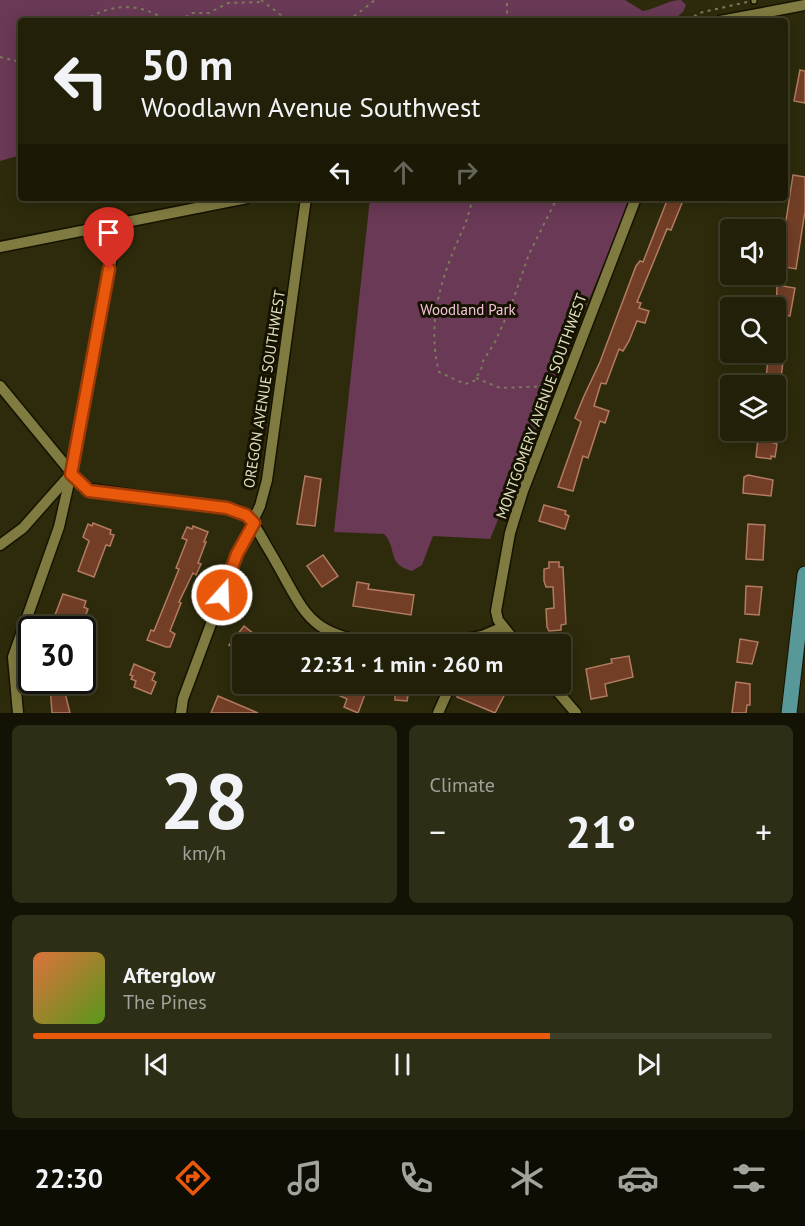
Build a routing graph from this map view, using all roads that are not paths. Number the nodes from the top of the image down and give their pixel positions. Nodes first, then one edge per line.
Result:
1 (805, 5) edge
2 (736, 18) edge
3 (231, 201) edge
4 (306, 201) edge
5 (635, 201) edge
6 (111, 224) junction
7 (0, 247) edge
8 (0, 386) edge
9 (71, 474) junction
10 (254, 523) junction
11 (0, 545) edge
12 (805, 574) edge
13 (503, 627) junction
14 (334, 634) edge
15 (485, 634) edge
16 (509, 634) edge
17 (447, 694) edge
18 (560, 694) edge
19 (18, 713) edge
20 (181, 713) edge
21 (438, 713) edge
22 (576, 713) edge
23 (789, 713) edge

1 - 2 street
3 - 6 street
4 - 10 street, OREGON AVENUE SOUTHWEST
5 - 13 street, MONTGOMERY AVENUE SOUTHWEST
6 - 7 street
6 - 9 street
8 - 9 street
9 - 10 street
9 - 11 street
9 - 19 street
10 - 14 street
10 - 20 street, OREGON AVENUE SOUTHWEST
12 - 23 main road
13 - 15 street
13 - 16 street
17 - 21 street
18 - 22 street

